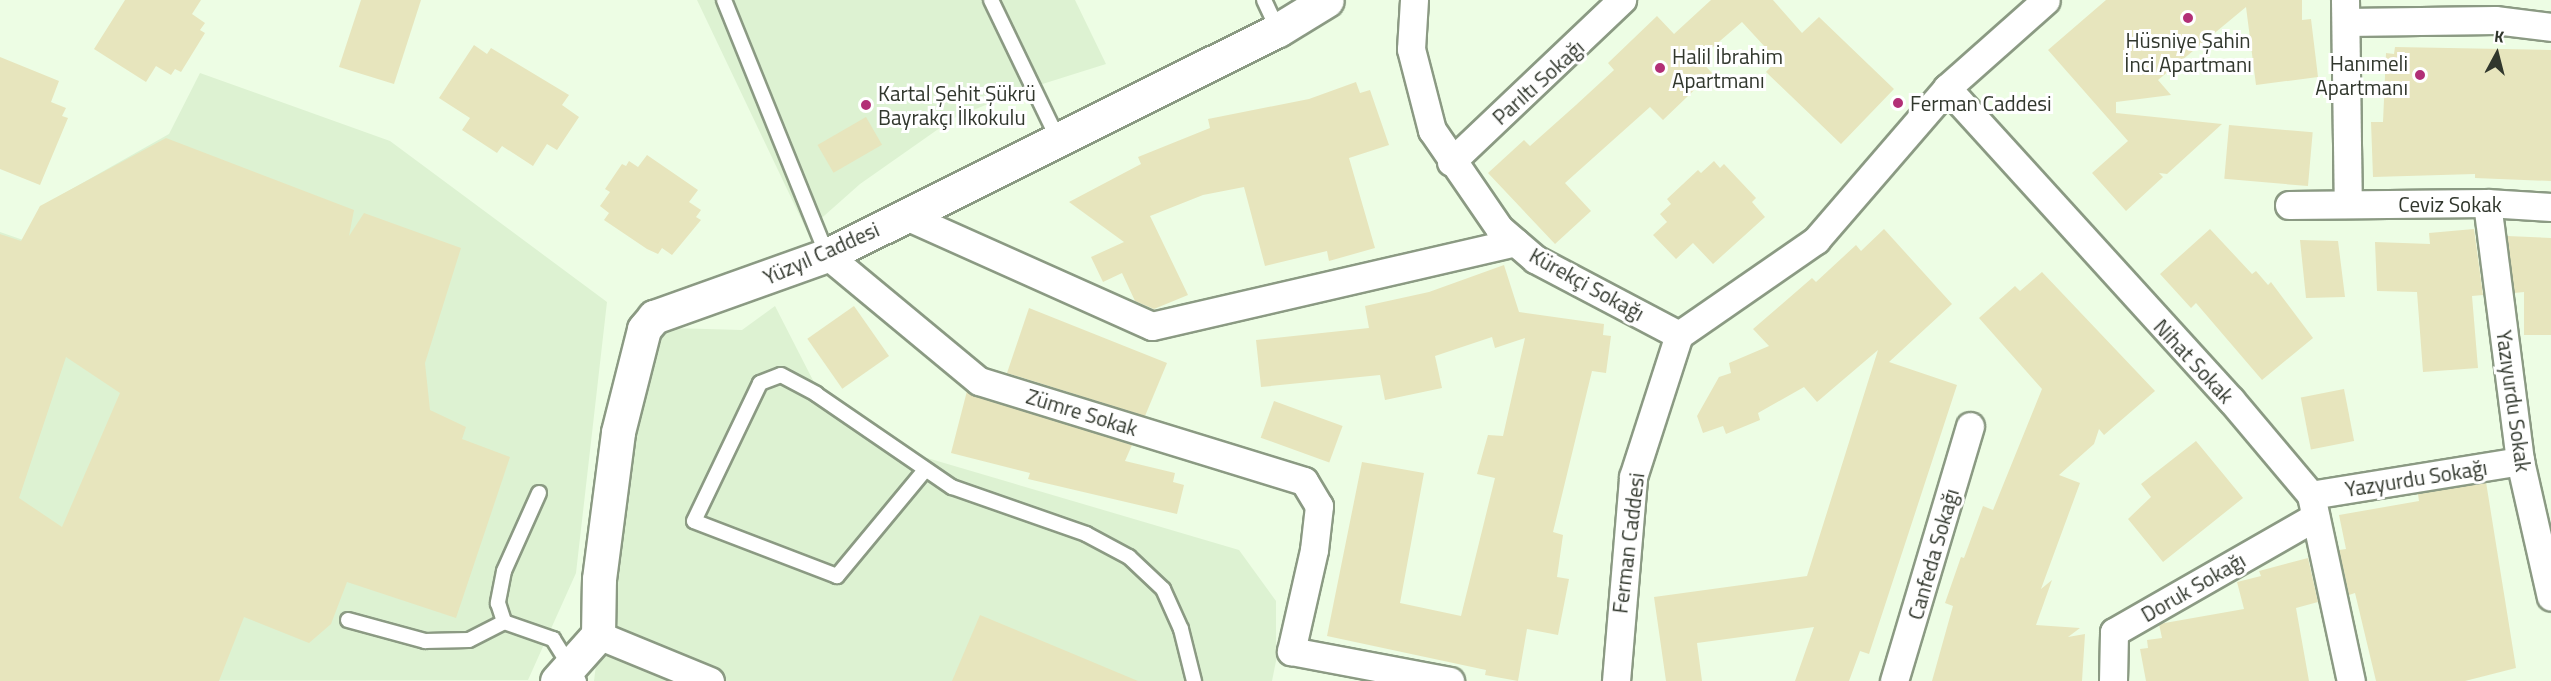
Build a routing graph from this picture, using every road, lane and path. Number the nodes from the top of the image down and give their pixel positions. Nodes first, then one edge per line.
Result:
1 (724, 0) edge
2 (991, 0) edge
3 (1264, 0) edge
4 (1327, 0) edge
5 (1414, 0) edge
6 (1622, 0) edge
7 (2046, 0) edge
8 (2345, 11) edge
9 (2551, 27) edge
10 (1278, 30) junction
11 (1947, 88) junction
12 (1057, 137) junction
13 (1451, 162) junction
14 (2487, 203) junction
15 (2348, 204) junction
16 (2289, 205) dead end
17 (2551, 207) edge
18 (906, 216) junction
19 (1515, 242) junction
20 (827, 255) junction
21 (1679, 335) junction
22 (1970, 426) dead end
23 (2520, 461) junction
24 (925, 470) junction
25 (539, 493) dead end
26 (2313, 506) junction
27 (2551, 597) edge
28 (348, 620) dead end
29 (504, 621) junction
30 (598, 635) junction
31 (569, 676) edge
32 (710, 681) edge
33 (1194, 681) edge
34 (1450, 681) edge
35 (1616, 681) edge
36 (1894, 681) edge
37 (2114, 681) edge
38 (2351, 681) edge

1 - 20 lane
2 - 12 lane
3 - 10 lane
4 - 10 street, Yüzyıl Caddesi
5 - 13 street, Kürekçi Sokağı
6 - 13 street, Parıltı Sokağı
7 - 11 street
8 - 9 street
8 - 15 street
10 - 12 street, Yüzyıl Caddesi
11 - 21 street
11 - 26 street, Nihat Sokak
12 - 18 street, Yüzyıl Caddesi
13 - 19 street, Kürekçi Sokağı
14 - 15 street, Ceviz Sokak
14 - 17 street, Ceviz Sokak
14 - 23 street, Yazıyurdu Sokak
15 - 16 street, Ceviz Sokak
18 - 19 street
18 - 20 street, Yüzyıl Caddesi
19 - 21 street, Kürekçi Sokağı
20 - 30 street, Yüzyıl Caddesi
20 - 34 street, Zümre Sokak
21 - 35 street, Ferman Caddesi
22 - 36 street, Canfeda Sokağı
23 - 26 street, Yazyurdu Sokağı
23 - 27 street, Yazıyurdu Sokak
24 - 24 lane
24 - 33 lane
25 - 29 lane
26 - 37 street, Doruk Sokağı
26 - 38 street, Nihat Sokak
28 - 29 lane
29 - 31 lane
30 - 31 street
30 - 32 street

